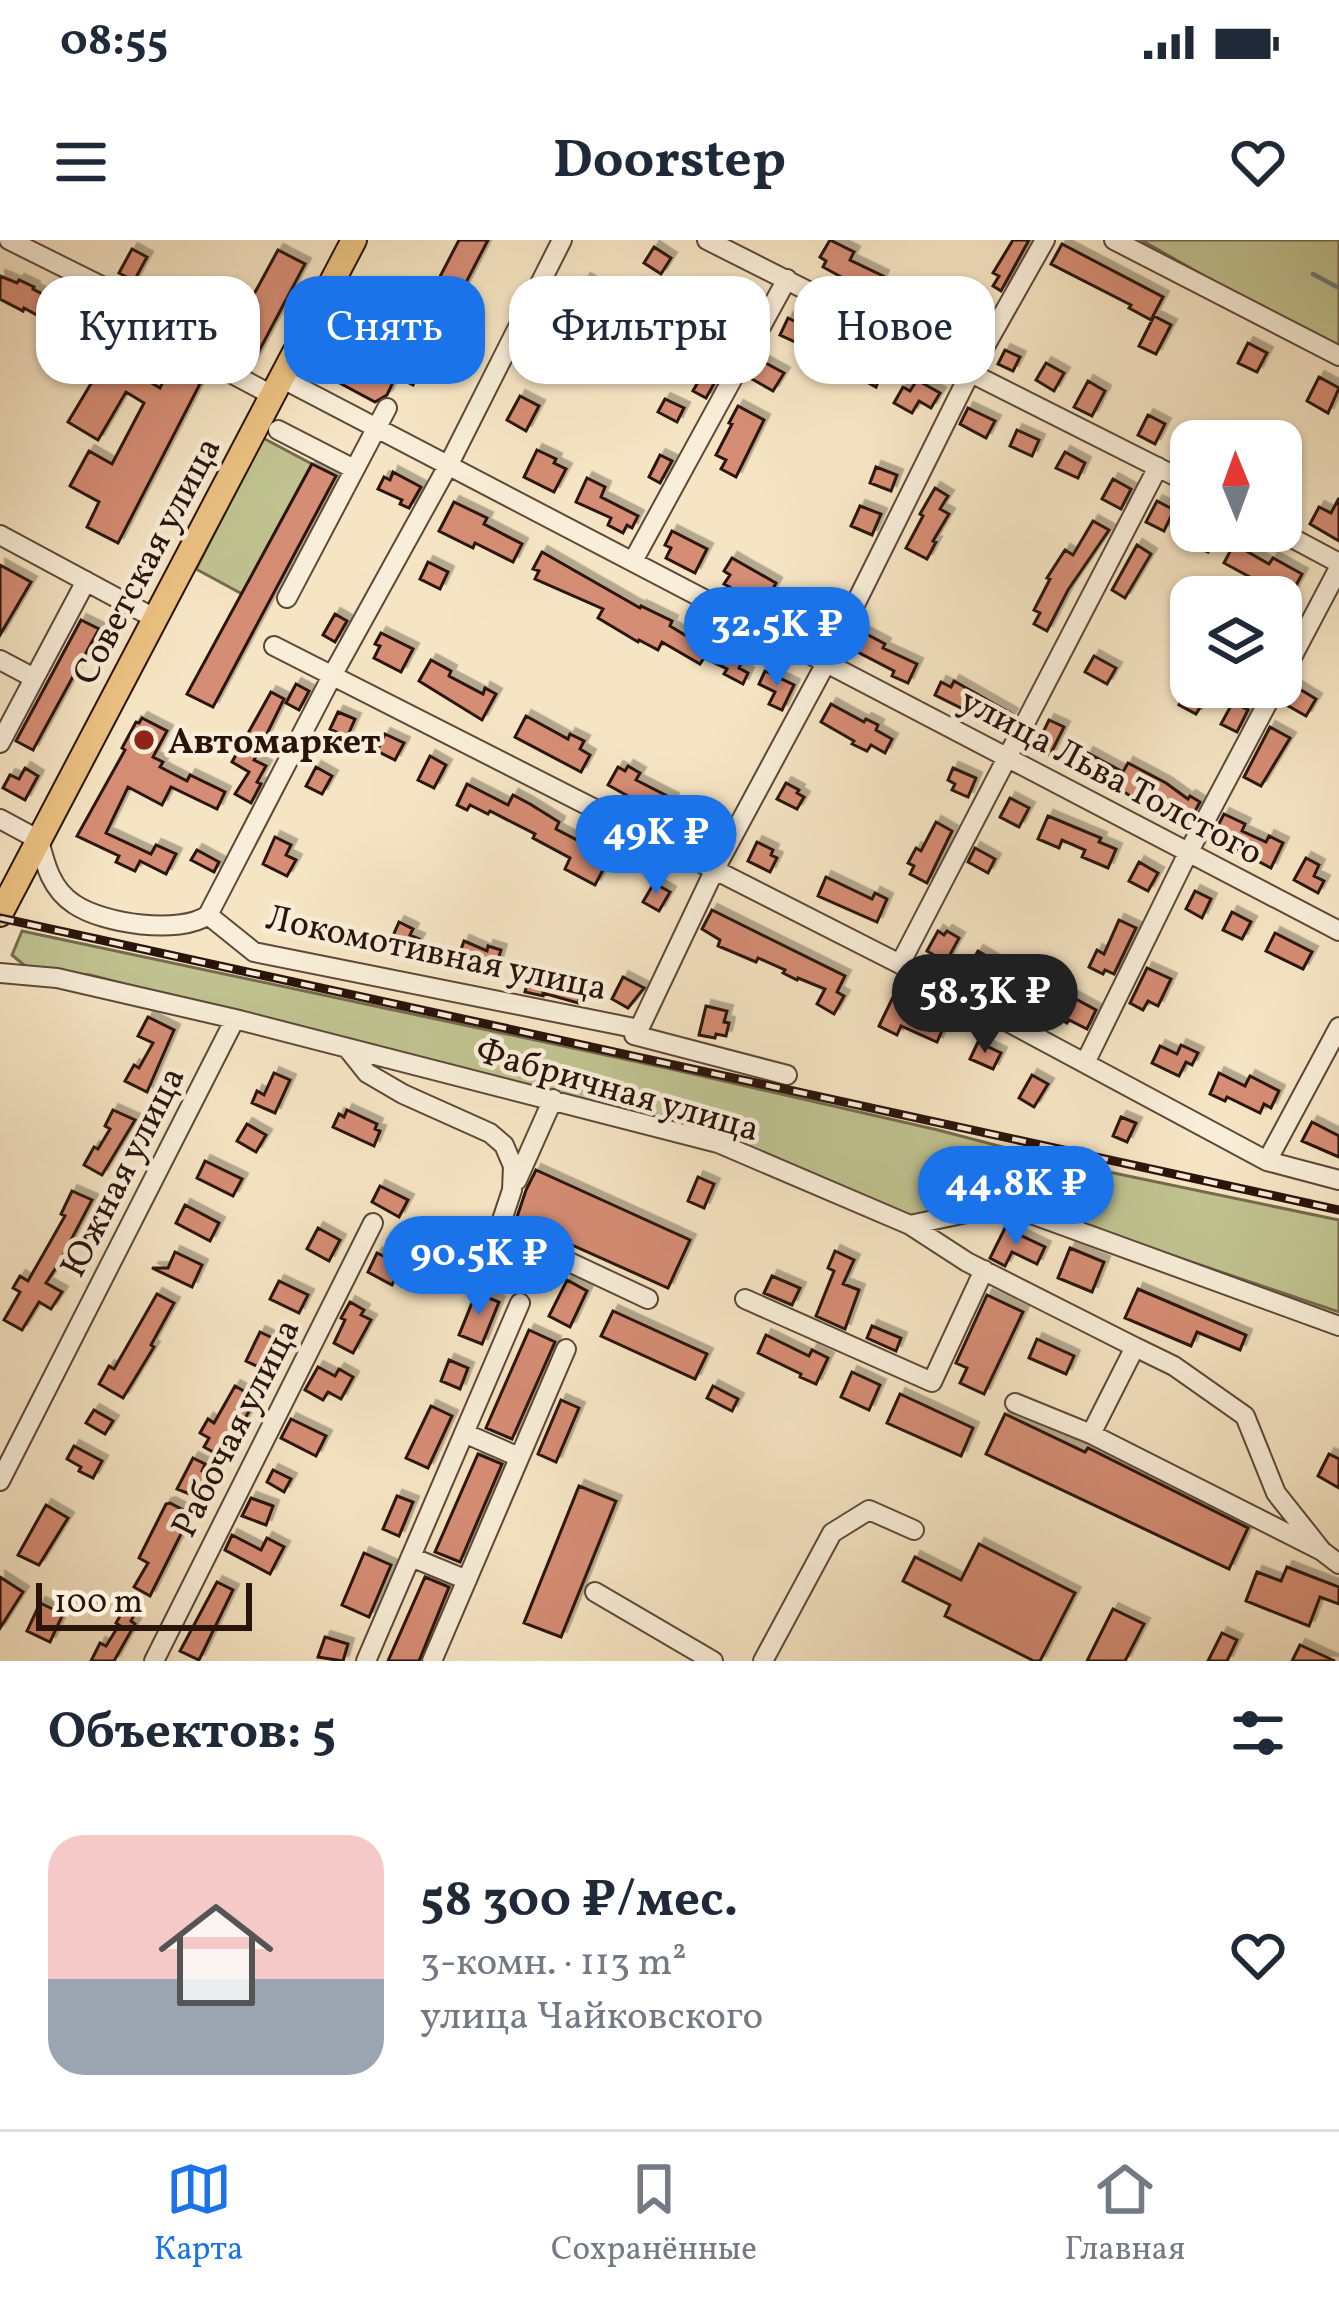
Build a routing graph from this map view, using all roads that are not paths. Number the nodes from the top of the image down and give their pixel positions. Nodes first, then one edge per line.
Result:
1 (9, 240) edge
2 (354, 240) edge
3 (562, 240) edge
4 (707, 240) edge
5 (1045, 240) edge
6 (1114, 240) edge
7 (787, 279) junction
8 (794, 282) edge
9 (995, 329) edge
10 (1339, 356) edge
11 (995, 383) edge
12 (965, 384) edge
13 (277, 387) junction
14 (386, 408) dead end
15 (376, 427) junction
16 (278, 430) dead end
17 (449, 464) junction
18 (1158, 467) junction
19 (354, 469) junction
20 (1170, 473) edge
21 (0, 535) edge
22 (1302, 544) edge
23 (633, 561) junction
24 (1339, 566) edge
25 (86, 580) junction
26 (286, 598) dead end
27 (156, 619) junction
28 (1302, 637) edge
29 (274, 646) dead end
30 (0, 660) edge
31 (826, 663) junction
32 (333, 674) junction
33 (34, 678) junction
34 (1265, 708) edge
35 (3, 732) edge
36 (1007, 757) junction
37 (0, 819) edge
38 (39, 840) junction
39 (1188, 853) junction
40 (715, 869) junction
41 (0, 914) edge
42 (208, 915) junction
43 (1339, 931) edge
44 (899, 964) junction
45 (0, 973) edge
46 (235, 1019) junction
47 (1339, 1027) edge
48 (638, 1029) junction
49 (347, 1048) junction
50 (1085, 1063) junction
51 (788, 1076) dead end
52 (553, 1099) junction
53 (1268, 1161) junction
54 (1339, 1180) edge
55 (512, 1190) junction
56 (374, 1223) dead end
57 (910, 1225) junction
58 (984, 1270) junction
59 (745, 1298) dead end
60 (648, 1299) dead end
61 (520, 1303) dead end
62 (1339, 1326) edge
63 (1135, 1347) junction
64 (566, 1349) dead end
65 (1015, 1403) dead end
66 (464, 1433) junction
67 (1091, 1434) junction
68 (519, 1457) junction
69 (0, 1481) edge
70 (914, 1530) dead end
71 (1322, 1551) junction
72 (411, 1557) junction
73 (1339, 1564) edge
74 (466, 1580) junction
75 (595, 1592) dead end
76 (154, 1661) edge
77 (366, 1661) edge
78 (432, 1661) edge
79 (713, 1661) edge
80 (764, 1661) edge

1 - 13 street, улица Льва Толстого
2 - 13 main road, Советская улица
3 - 17 street
4 - 7 street
5 - 9 street
6 - 10 street
7 - 8 street
7 - 23 street
11 - 18 street
12 - 31 street
13 - 15 street, улица Льва Толстого
13 - 27 main road, Советская улица
14 - 15 street
15 - 17 street, улица Льва Толстого
15 - 19 street
16 - 19 street
17 - 23 street, улица Льва Толстого
17 - 32 street
18 - 20 street
18 - 36 street
19 - 26 street
21 - 25 street
22 - 24 street
23 - 31 street, улица Льва Толстого
24 - 28 street
25 - 27 street
25 - 33 street
27 - 38 main road, Советская улица
29 - 32 street
30 - 33 street
31 - 36 street, улица Льва Толстого
31 - 40 street
32 - 40 street
32 - 42 street
33 - 35 street
34 - 39 street
36 - 39 street, улица Льва Толстого
36 - 44 street
37 - 38 street
38 - 41 main road, Советская улица
38 - 42 street
39 - 43 street, улица Льва Толстого
39 - 50 street
40 - 44 street
40 - 48 street
42 - 48 street, Локомотивная улица
44 - 50 street
45 - 46 street, Фабричная улица
46 - 49 street, Фабричная улица
46 - 69 street, Южная улица
47 - 53 street
48 - 51 street, Локомотивная улица
49 - 52 street, Фабричная улица
49 - 55 street
50 - 53 street
52 - 55 street
52 - 57 street, Фабричная улица
53 - 54 street
55 - 60 street
56 - 76 street, Рабочая улица
57 - 58 street, Фабричная улица
57 - 62 street
58 - 59 street
58 - 63 street, Фабричная улица
61 - 66 street
63 - 67 street
63 - 71 street, Фабричная улица
64 - 68 street
65 - 67 street
66 - 68 street
66 - 72 street
67 - 71 street
68 - 74 street
70 - 80 street
71 - 73 street
72 - 74 street
72 - 77 street
74 - 78 street
75 - 79 street

